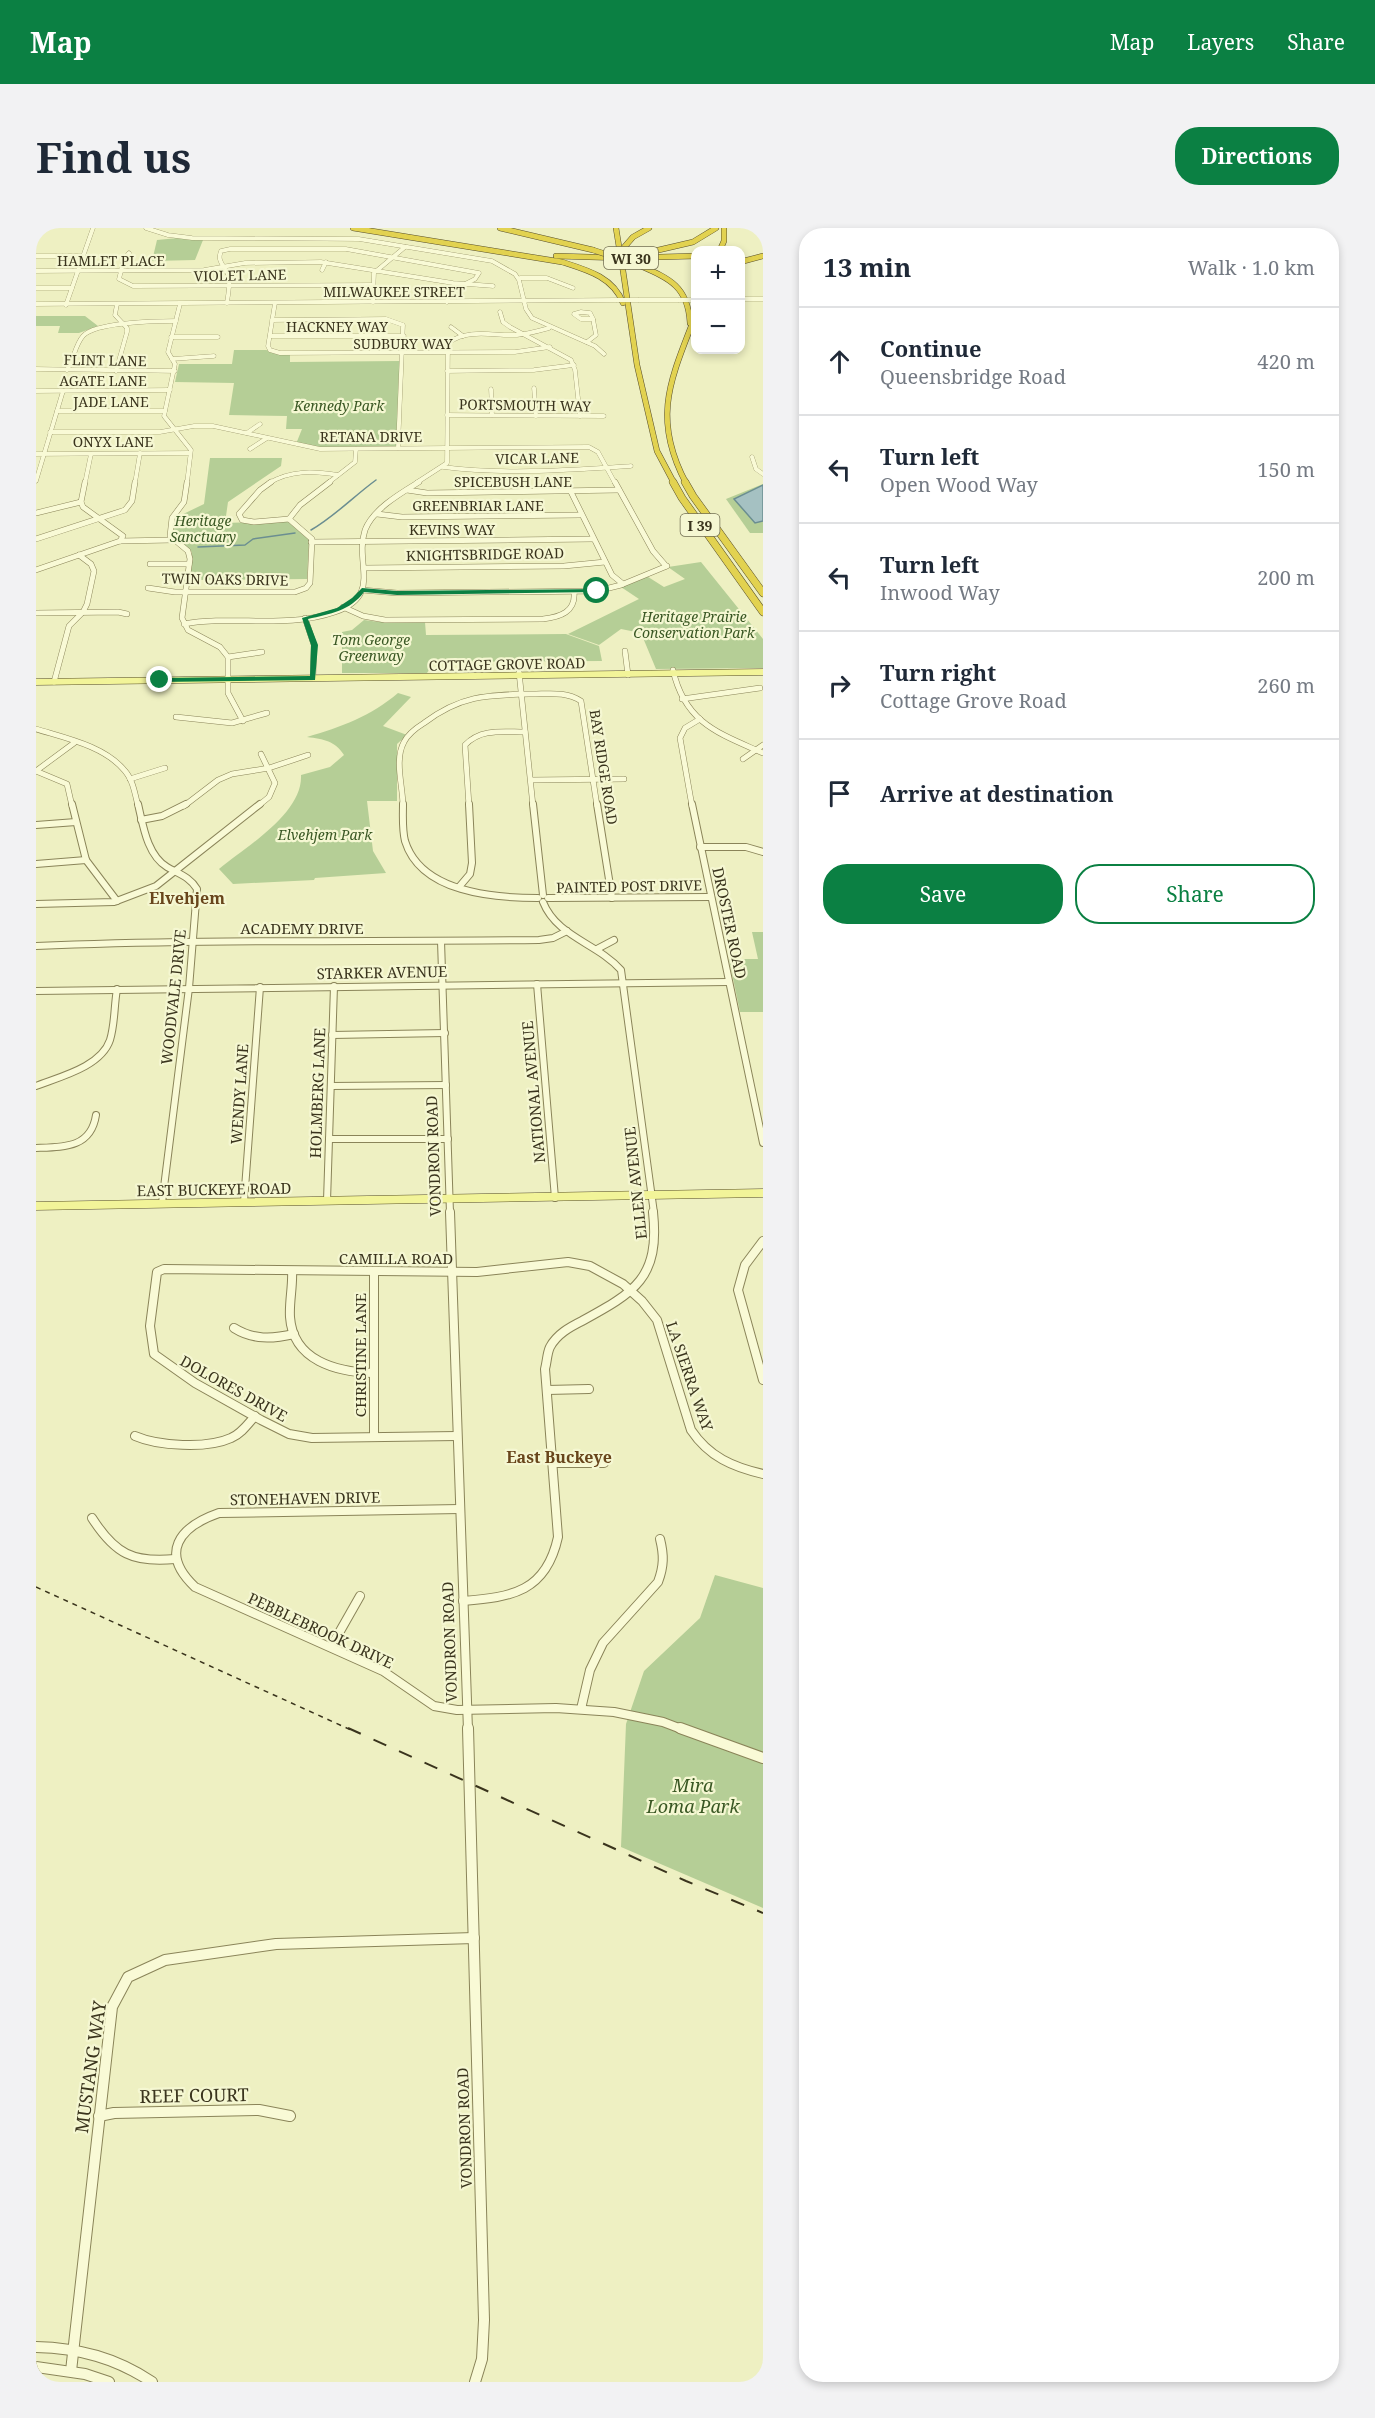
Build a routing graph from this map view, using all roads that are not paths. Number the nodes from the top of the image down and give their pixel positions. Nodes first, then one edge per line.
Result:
1 (93, 228) edge
2 (147, 228) edge
3 (152, 228) edge
4 (353, 228) edge
5 (500, 228) edge
6 (616, 228) edge
7 (649, 228) edge
8 (716, 228) edge
9 (724, 228) edge
10 (157, 231) junction
11 (722, 246) edge
12 (405, 247) junction
13 (499, 252) junction
14 (620, 252) junction
15 (129, 253) dead end
16 (745, 254) edge
17 (763, 254) edge
18 (36, 256) edge
19 (83, 256) junction
20 (566, 256) junction
21 (691, 256) edge
22 (392, 257) junction
23 (745, 261) edge
24 (277, 262) junction
25 (326, 262) junction
26 (223, 267) junction
27 (277, 270) dead end
28 (322, 270) dead end
29 (376, 270) junction
30 (36, 271) edge
31 (78, 271) junction
32 (120, 271) junction
33 (415, 277) junction
34 (520, 279) junction
35 (410, 283) dead end
36 (465, 284) junction
37 (373, 285) junction
38 (229, 286) junction
39 (493, 286) dead end
40 (36, 288) edge
41 (72, 288) junction
42 (573, 288) dead end
43 (745, 299) edge
44 (763, 299) edge
45 (691, 300) edge
46 (524, 301) junction
47 (373, 302) junction
48 (447, 302) junction
49 (180, 303) junction
50 (227, 303) junction
51 (275, 303) junction
52 (117, 304) junction
53 (36, 305) edge
54 (66, 305) junction
55 (500, 312) dead end
56 (593, 319) dead end
57 (272, 320) junction
58 (176, 321) junction
59 (122, 323) junction
60 (451, 327) dead end
61 (549, 328) junction
62 (690, 329) joint
63 (524, 334) junction
64 (270, 336) junction
65 (404, 336) junction
66 (463, 336) junction
67 (171, 337) junction
68 (218, 337) dead end
69 (587, 342) junction
70 (550, 347) junction
71 (402, 353) junction
72 (448, 353) junction
73 (604, 354) dead end
74 (214, 356) dead end
75 (172, 359) junction
76 (574, 365) junction
77 (637, 365) junction
78 (36, 369) edge
79 (67, 370) junction
80 (116, 371) junction
81 (174, 371) junction
82 (447, 371) junction
83 (534, 388) dead end
84 (491, 389) dead end
85 (170, 390) junction
86 (36, 391) edge
87 (63, 391) junction
88 (57, 411) junction
89 (165, 411) junction
90 (447, 415) junction
91 (492, 415) junction
92 (536, 416) junction
93 (580, 416) junction
94 (604, 416) dead end
95 (260, 424) dead end
96 (175, 429) junction
97 (50, 432) junction
98 (247, 433) junction
99 (267, 438) junction
100 (398, 448) junction
101 (447, 448) junction
102 (250, 449) dead end
103 (356, 449) junction
104 (91, 453) junction
105 (140, 453) junction
106 (190, 453) junction
107 (36, 454) edge
108 (43, 454) junction
109 (752, 457) dead end
110 (631, 466) dead end
111 (443, 467) junction
112 (607, 467) junction
113 (763, 474) edge
114 (338, 475) junction
115 (36, 481) edge
116 (407, 490) junction
117 (619, 490) junction
118 (570, 492) junction
119 (81, 502) junction
120 (37, 511) edge
121 (377, 514) junction
122 (580, 515) junction
123 (99, 519) junction
124 (289, 519) junction
125 (36, 539) edge
126 (593, 539) junction
127 (172, 540) junction
128 (120, 541) junction
129 (311, 542) junction
130 (364, 542) junction
131 (79, 555) junction
132 (605, 562) junction
133 (150, 564) dead end
134 (189, 564) junction
135 (364, 568) junction
136 (36, 570) edge
137 (623, 584) junction
138 (148, 588) dead end
139 (362, 590) junction
140 (185, 592) junction
141 (574, 592) junction
142 (763, 593) edge
143 (343, 607) junction
144 (84, 612) junction
145 (763, 612) edge
146 (36, 613) edge
147 (127, 614) dead end
148 (305, 618) junction
149 (184, 624) junction
150 (625, 651) dead end
151 (262, 652) dead end
152 (228, 657) junction
153 (763, 671) edge
154 (628, 673) junction
155 (673, 673) junction
156 (519, 674) junction
157 (36, 676) edge
158 (313, 676) junction
159 (228, 677) junction
160 (55, 679) junction
161 (36, 682) edge
162 (760, 688) dead end
163 (521, 694) junction
164 (682, 699) junction
165 (267, 712) dead end
166 (176, 717) dead end
167 (700, 719) junction
168 (243, 721) junction
169 (36, 729) edge
170 (525, 732) junction
171 (74, 743) junction
172 (763, 745) edge
173 (756, 750) junction
174 (763, 753) edge
175 (261, 754) dead end
176 (308, 755) dead end
177 (743, 759) dead end
178 (165, 768) dead end
179 (269, 768) junction
180 (36, 771) edge
181 (130, 779) junction
182 (594, 779) junction
183 (624, 779) dead end
184 (531, 780) junction
185 (141, 820) junction
186 (76, 822) junction
187 (36, 825) edge
188 (700, 847) junction
189 (763, 852) edge
190 (86, 860) junction
191 (36, 864) edge
192 (177, 871) junction
193 (459, 887) junction
194 (612, 897) junction
195 (710, 897) junction
196 (543, 898) junction
197 (117, 901) junction
198 (36, 904) edge
199 (567, 932) junction
200 (441, 940) junction
201 (614, 940) dead end
202 (193, 941) junction
203 (36, 946) edge
204 (597, 949) junction
205 (728, 982) junction
206 (623, 983) junction
207 (537, 984) junction
208 (443, 985) junction
209 (334, 986) junction
210 (261, 987) junction
211 (189, 988) junction
212 (117, 989) junction
213 (36, 991) edge
214 (445, 1033) junction
215 (332, 1035) junction
216 (446, 1085) junction
217 (36, 1086) edge
218 (330, 1086) junction
219 (96, 1115) dead end
220 (329, 1139) junction
221 (448, 1139) junction
222 (763, 1143) edge
223 (36, 1148) edge
224 (763, 1193) edge
225 (710, 1196) junction
226 (652, 1197) junction
227 (555, 1198) junction
228 (763, 1198) edge
229 (449, 1200) junction
230 (327, 1201) junction
231 (162, 1203) junction
232 (244, 1203) junction
233 (36, 1205) edge
234 (763, 1240) edge
235 (292, 1271) junction
236 (374, 1272) junction
237 (452, 1272) junction
238 (156, 1275) joint
239 (631, 1291) junction
240 (234, 1328) dead end
241 (294, 1334) junction
242 (373, 1373) junction
243 (763, 1380) edge
244 (589, 1389) dead end
245 (547, 1390) junction
246 (255, 1416) junction
247 (135, 1436) dead end
248 (457, 1436) junction
249 (374, 1437) junction
250 (552, 1463) junction
251 (604, 1463) dead end
252 (763, 1474) edge
253 (460, 1509) junction
254 (92, 1518) dead end
255 (660, 1539) dead end
256 (175, 1559) junction
257 (360, 1596) dead end
258 (463, 1601) junction
259 (331, 1647) junction
260 (581, 1708) junction
261 (467, 1710) junction
262 (763, 1758) edge
263 (474, 1938) junction
264 (99, 2116) junction
265 (290, 2116) dead end
266 (36, 2347) edge
267 (75, 2350) junction
268 (36, 2367) edge
269 (71, 2371) junction
270 (110, 2382) edge
271 (152, 2382) edge
272 (475, 2382) edge

1 - 19 street
2 - 10 street
3 - 10 street
4 - 13 highway, WI 30
5 - 62 highway, bridge
6 - 14 highway, I 39
7 - 14 highway
8 - 20 highway
9 - 11 highway
10 - 12 street
12 - 22 street
12 - 34 street
13 - 20 highway, WI 30
13 - 77 highway
14 - 77 highway, I 39, bridge
15 - 32 street
16 - 17 highway
17 - 23 highway
18 - 19 street
19 - 31 street
20 - 21 highway, WI 30
22 - 26 street
22 - 29 street
22 - 36 street
24 - 25 street, HAMLET PLACE
24 - 26 street, HAMLET PLACE
24 - 27 street
25 - 28 street
25 - 29 street, HAMLET PLACE
26 - 32 street, HAMLET PLACE
26 - 38 street
29 - 33 street, HAMLET PLACE
29 - 37 street
30 - 31 street, HAMLET PLACE
31 - 32 street, HAMLET PLACE
31 - 41 street
32 - 38 street, VIOLET LANE
33 - 35 street
33 - 36 street, HAMLET PLACE
34 - 42 street
34 - 46 street
36 - 39 street, HAMLET PLACE
36 - 48 street
37 - 38 street, VIOLET LANE
37 - 47 street
38 - 50 street
40 - 41 street
41 - 54 street
43 - 44 street
45 - 46 street, MILWAUKEE STREET, bridge
46 - 48 street, MILWAUKEE STREET
46 - 61 street
47 - 48 street, MILWAUKEE STREET
47 - 51 street, MILWAUKEE STREET
49 - 50 street, MILWAUKEE STREET
49 - 52 street, MILWAUKEE STREET
49 - 58 street
50 - 51 street, MILWAUKEE STREET
51 - 57 street
52 - 54 street, MILWAUKEE STREET
52 - 59 street
53 - 54 street, MILWAUKEE STREET
55 - 63 street
56 - 69 street
57 - 64 street
57 - 65 street
58 - 59 street
58 - 67 street
59 - 79 street
59 - 80 street
60 - 66 street
61 - 63 street
61 - 69 street
62 - 142 highway, I 39
63 - 66 street
63 - 70 street
64 - 65 street, HACKNEY WAY
64 - 71 street, SUDBURY WAY
65 - 71 street
66 - 72 street
67 - 68 street
67 - 75 street
69 - 73 street
70 - 72 street, SUDBURY WAY
70 - 76 street
71 - 72 street, SUDBURY WAY
71 - 100 street
72 - 82 street
74 - 75 street
75 - 81 street
76 - 82 street
76 - 93 street
77 - 145 highway, I 39
78 - 79 street, FLINT LANE
79 - 80 street, FLINT LANE
80 - 81 street, FLINT LANE
81 - 85 street
82 - 90 street
83 - 92 street
84 - 91 street
85 - 87 street, AGATE LANE
85 - 89 street
86 - 87 street, AGATE LANE
87 - 88 street
88 - 89 street, JADE LANE
88 - 97 street
89 - 96 street
90 - 91 street, PORTSMOUTH WAY
90 - 101 street
91 - 92 street, PORTSMOUTH WAY
92 - 93 street, PORTSMOUTH WAY
93 - 94 street, PORTSMOUTH WAY
95 - 98 street
96 - 97 street, RETANA DRIVE
96 - 98 street, RETANA DRIVE
96 - 106 street
97 - 108 street
98 - 99 street, RETANA DRIVE
99 - 102 street
99 - 103 street, RETANA DRIVE
100 - 101 street, RETANA DRIVE
100 - 103 street, RETANA DRIVE
101 - 111 street
101 - 112 street, RETANA DRIVE
103 - 114 street
104 - 105 street, ONYX LANE
104 - 108 street, ONYX LANE
104 - 119 street
105 - 106 street, ONYX LANE
105 - 123 street
106 - 127 street
107 - 108 street, ONYX LANE
108 - 115 street
109 - 113 street
110 - 112 street, VICAR LANE
111 - 112 street, VICAR LANE
111 - 116 street
112 - 117 street
114 - 124 street
114 - 124 street
116 - 118 street, SPICEBUSH LANE
116 - 121 street
117 - 118 street, SPICEBUSH LANE
117 - 137 street
118 - 122 street
119 - 120 street
119 - 123 street
121 - 122 street, GREENBRIAR LANE
121 - 130 street
122 - 126 street
123 - 125 street
123 - 128 street
124 - 129 street
126 - 130 street, KEVINS WAY
126 - 132 street
127 - 128 street
127 - 134 street
128 - 131 street
129 - 130 street, KEVINS WAY
129 - 140 street, TWIN OAKS DRIVE
130 - 135 street
131 - 136 street
131 - 144 street
132 - 135 street, KNIGHTSBRIDGE ROAD
132 - 137 street
133 - 134 street
134 - 140 street
135 - 139 street
137 - 141 street
138 - 140 street, TWIN OAKS DRIVE
139 - 141 street
139 - 143 street
140 - 149 street
141 - 143 street
143 - 148 street
144 - 146 street
144 - 147 street
144 - 160 street
148 - 149 street
148 - 158 street
149 - 152 street
150 - 154 street
151 - 152 street
152 - 159 street
153 - 155 main road, COTTAGE GROVE ROAD
154 - 155 main road, COTTAGE GROVE ROAD
154 - 156 main road, COTTAGE GROVE ROAD
155 - 164 street
156 - 158 main road, COTTAGE GROVE ROAD
156 - 163 street, ELLEN AVENUE
157 - 160 main road, COTTAGE GROVE ROAD
158 - 159 main road, COTTAGE GROVE ROAD
159 - 160 main road, COTTAGE GROVE ROAD
159 - 168 street
160 - 161 main road, COTTAGE GROVE ROAD
162 - 164 street
163 - 170 street, ELLEN AVENUE
163 - 182 street, BAY RIDGE ROAD
163 - 193 street, PAINTED POST DRIVE
164 - 167 street
165 - 168 street
166 - 168 street
167 - 173 street
167 - 188 street, DROSTER ROAD
169 - 171 street, WOODVALE DRIVE
170 - 184 street, ELLEN AVENUE
170 - 193 street
171 - 180 street
171 - 181 street, WOODVALE DRIVE
172 - 173 street
173 - 174 street
173 - 177 street
175 - 179 street
176 - 179 street
178 - 181 street
179 - 185 street
179 - 192 street
180 - 186 street
181 - 185 street, WOODVALE DRIVE
182 - 183 street
182 - 184 street
182 - 194 street, BAY RIDGE ROAD
184 - 196 street, ELLEN AVENUE
185 - 192 street, WOODVALE DRIVE
186 - 187 street
186 - 190 street
188 - 189 street
188 - 195 street, DROSTER ROAD
190 - 191 street
190 - 197 street
192 - 197 street
192 - 202 street, WOODVALE DRIVE
193 - 196 street, PAINTED POST DRIVE
194 - 195 street, PAINTED POST DRIVE
194 - 196 street, PAINTED POST DRIVE
195 - 205 street, DROSTER ROAD
196 - 199 street, ELLEN AVENUE
197 - 198 street
199 - 200 street, ACADEMY DRIVE
199 - 204 street, ELLEN AVENUE
200 - 202 street, ACADEMY DRIVE
200 - 208 street, VONDRON ROAD
201 - 204 street
202 - 203 street, ACADEMY DRIVE
202 - 211 street, WOODVALE DRIVE
204 - 206 street, ELLEN AVENUE
205 - 206 street, STARKER AVENUE
205 - 222 street, DROSTER ROAD
206 - 207 street, STARKER AVENUE
206 - 226 street, ELLEN AVENUE
207 - 208 street, STARKER AVENUE
207 - 227 street, NATIONAL AVENUE
208 - 209 street, STARKER AVENUE
208 - 214 street, VONDRON ROAD
209 - 210 street, STARKER AVENUE
209 - 215 street, HOLMBERG LANE
210 - 211 street, STARKER AVENUE
210 - 232 street, WENDY LANE
211 - 212 street, STARKER AVENUE
211 - 231 street, WOODVALE DRIVE
212 - 213 street, STARKER AVENUE
212 - 217 street
214 - 215 street
214 - 216 street, VONDRON ROAD
215 - 218 street, HOLMBERG LANE
216 - 218 street
216 - 221 street, VONDRON ROAD
218 - 220 street, HOLMBERG LANE
219 - 223 street
220 - 221 street
220 - 230 street, HOLMBERG LANE
221 - 229 street, VONDRON ROAD
224 - 225 main road, EAST BUCKEYE ROAD
225 - 226 main road, EAST BUCKEYE ROAD
225 - 228 main road, EAST BUCKEYE ROAD
226 - 227 main road, EAST BUCKEYE ROAD
226 - 239 street, ELLEN AVENUE
227 - 229 main road, EAST BUCKEYE ROAD
229 - 230 main road, EAST BUCKEYE ROAD
229 - 237 street, VONDRON ROAD
230 - 232 main road, EAST BUCKEYE ROAD
231 - 232 main road, EAST BUCKEYE ROAD
231 - 233 main road, EAST BUCKEYE ROAD
234 - 243 street
235 - 236 street, CAMILLA ROAD
235 - 238 street, CAMILLA ROAD
235 - 241 street
236 - 237 street, CAMILLA ROAD
236 - 242 street, CHRISTINE LANE
237 - 239 street, CAMILLA ROAD
237 - 248 street, VONDRON ROAD
238 - 246 street, DOLORES DRIVE
239 - 245 street, ELLEN AVENUE
239 - 252 street, LA SIERRA WAY
240 - 241 street
241 - 242 street
242 - 249 street, CHRISTINE LANE
244 - 245 street
245 - 250 street, ELLEN AVENUE
246 - 247 street
246 - 249 street, DOLORES DRIVE
248 - 249 street, DOLORES DRIVE
248 - 253 street, VONDRON ROAD
250 - 251 street
250 - 258 street, ELLEN AVENUE
253 - 256 street, STONEHAVEN DRIVE
253 - 258 street, VONDRON ROAD
254 - 256 street
255 - 260 street
256 - 259 street, PEBBLEBROOK DRIVE
257 - 259 street
258 - 261 street, VONDRON ROAD
259 - 261 street, PEBBLEBROOK DRIVE
260 - 261 street, PEBBLEBROOK DRIVE
260 - 262 street, PEBBLEBROOK DRIVE
261 - 263 street, VONDRON ROAD
263 - 264 street, MUSTANG WAY
263 - 272 street, VONDRON ROAD
264 - 265 street, REEF COURT
264 - 267 street, MUSTANG WAY
266 - 267 street
267 - 269 street, MUSTANG WAY
267 - 271 street
268 - 269 street
269 - 270 street

